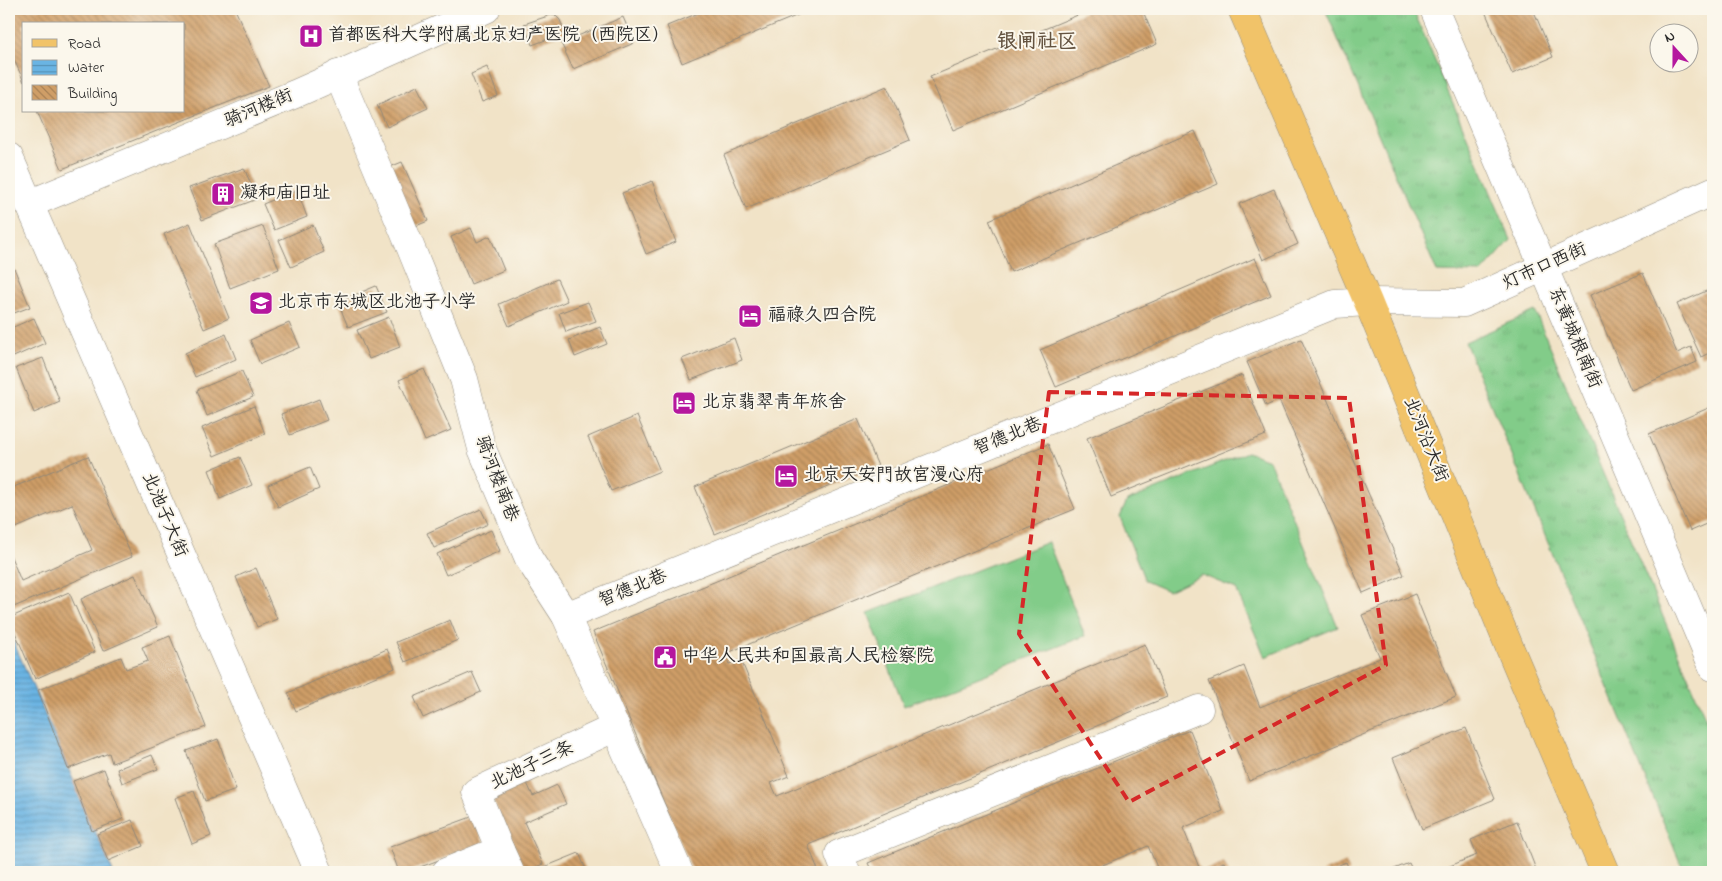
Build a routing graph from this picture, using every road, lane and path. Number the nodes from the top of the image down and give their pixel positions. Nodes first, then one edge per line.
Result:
1 (486, 9) edge
2 (1242, 9) edge
3 (1434, 9) edge
4 (338, 74) junction
5 (9, 158) edge
6 (1713, 191) edge
7 (29, 204) junction
8 (1544, 268) junction
9 (1368, 302) junction
10 (566, 616) junction
11 (1713, 667) edge
12 (1199, 709) dead end
13 (616, 727) junction
14 (505, 861) edge
15 (319, 872) edge
16 (446, 872) edge
17 (680, 872) edge
18 (846, 872) edge
19 (1605, 872) edge

1 - 4 street, 骑河楼街
2 - 9 main road, 北河沿大街
3 - 8 street, 东黄城根南街
4 - 7 street, 骑河楼街
4 - 10 street, 骑河楼南巷
5 - 7 street, 北池子大街
6 - 8 street, 灯市口西街
7 - 15 street, 北池子大街
8 - 9 street, 灯市口西街
8 - 11 street, 东黄城根南街
9 - 10 street, 智德北巷
9 - 19 main road, 北河沿大街
10 - 13 street, 骑河楼南巷
12 - 18 street
13 - 14 street, 北池子三条
13 - 17 street, 骑河楼南巷
14 - 16 street, 北池子三条

